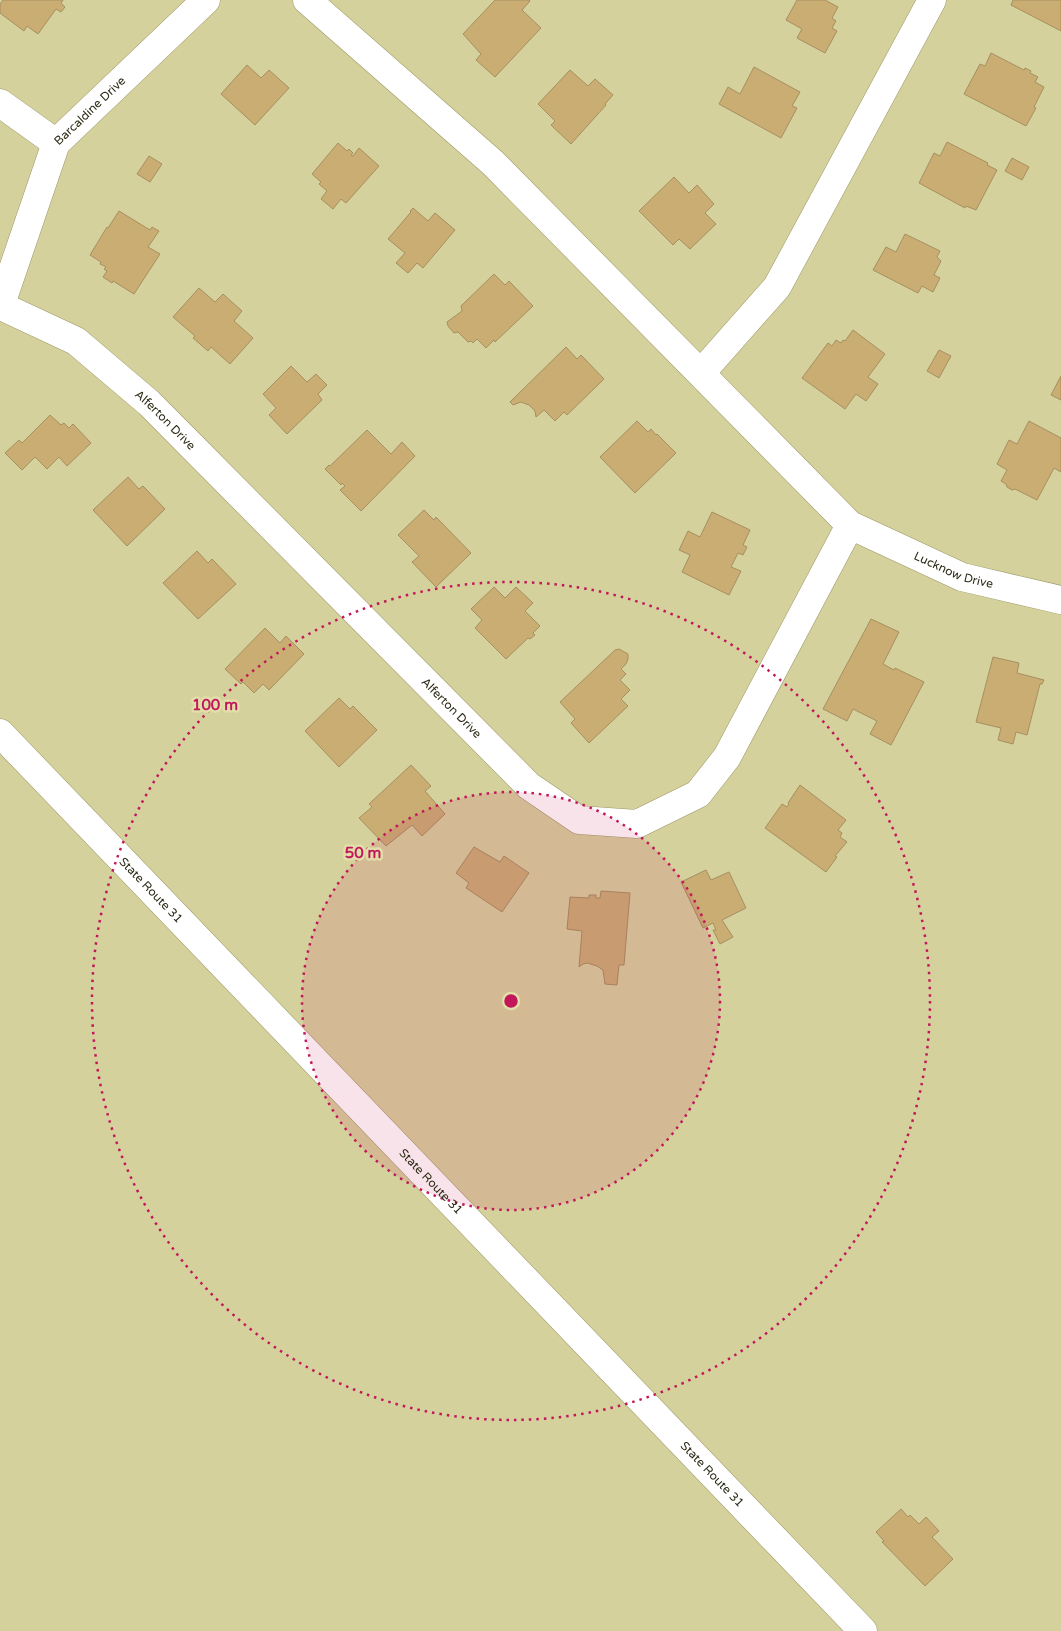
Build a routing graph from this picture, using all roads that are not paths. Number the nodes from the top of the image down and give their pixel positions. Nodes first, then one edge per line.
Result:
1 (206, 0) edge
2 (307, 0) edge
3 (932, 0) edge
4 (0, 103) edge
5 (56, 142) junction
6 (0, 307) edge
7 (701, 373) junction
8 (850, 525) junction
9 (1061, 600) edge
10 (0, 733) edge
11 (863, 1631) edge

1 - 5 main road, Barcaldine Drive
2 - 7 main road
3 - 7 main road
4 - 5 main road
5 - 6 main road, Barcaldine Drive
6 - 8 main road, Alferton Drive
7 - 8 main road
8 - 9 main road, Lucknow Drive
10 - 11 main road, State Route 31

